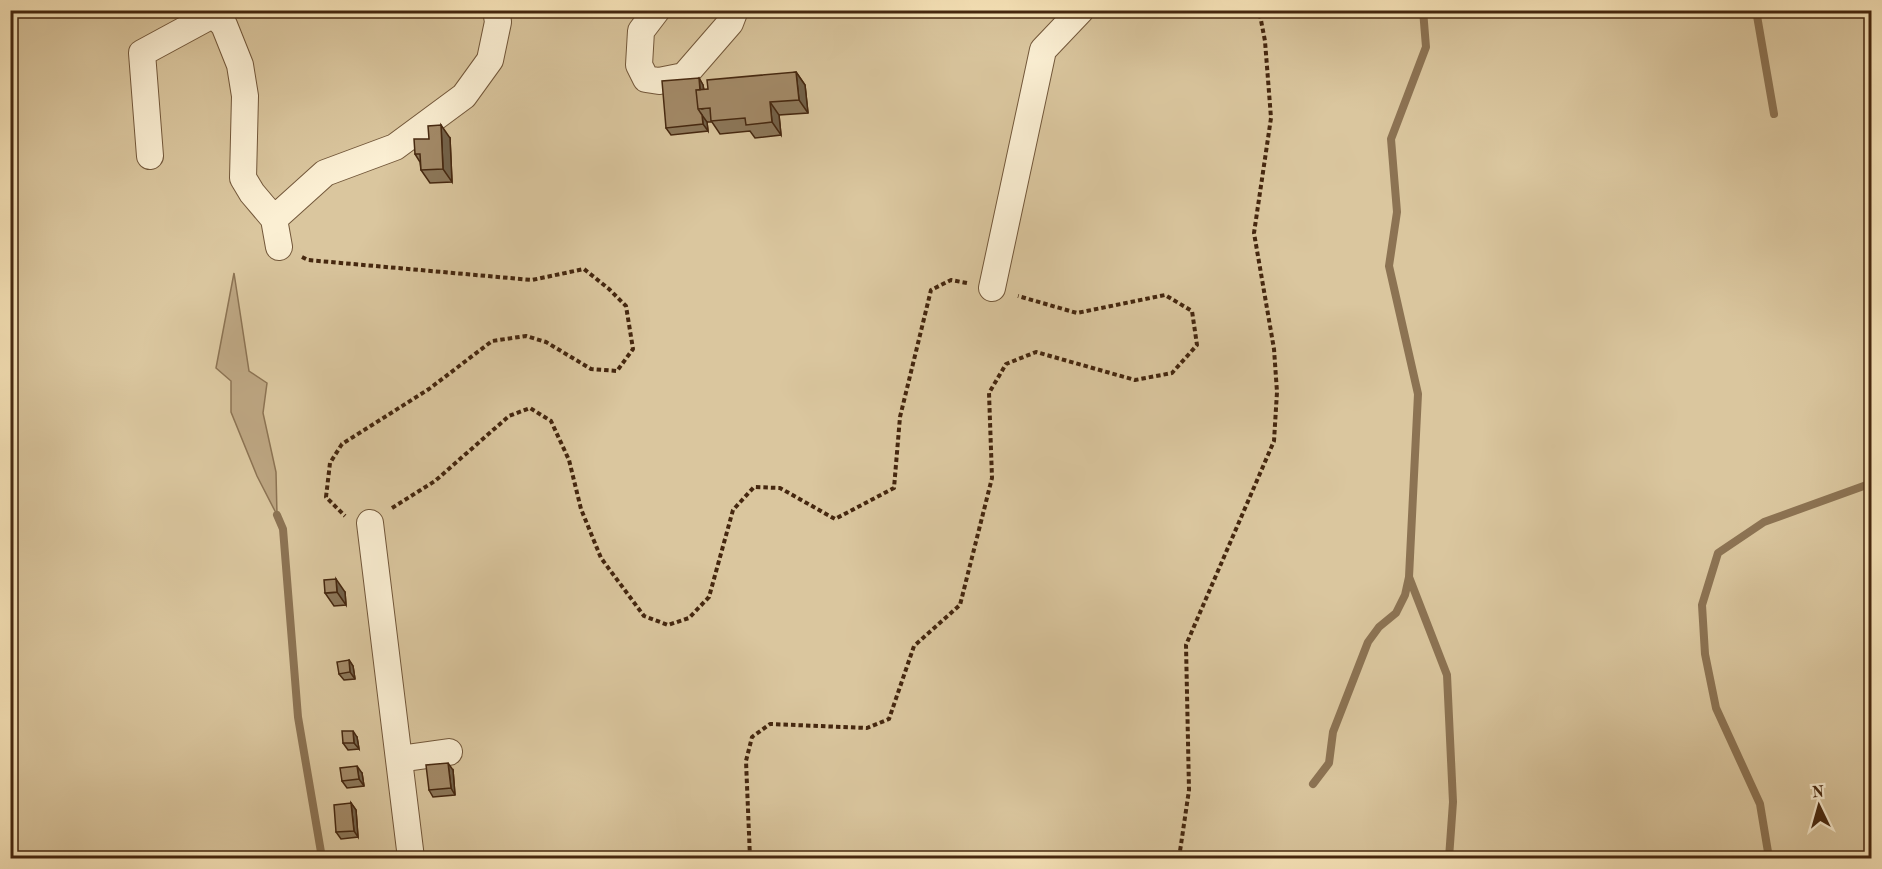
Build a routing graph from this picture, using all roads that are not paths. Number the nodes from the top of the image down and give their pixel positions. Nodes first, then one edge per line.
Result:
1 (496, 10) edge
2 (657, 10) edge
3 (735, 10) edge
4 (1081, 10) edge
5 (212, 12) edge
6 (150, 156) dead end
7 (274, 219) junction
8 (279, 247) road end
9 (992, 288) road end
10 (370, 523) road end
11 (449, 752) dead end
12 (399, 759) junction
13 (411, 858) edge

1 - 7 street
2 - 3 street
4 - 9 street
5 - 6 street
5 - 7 street
7 - 8 street
10 - 12 street
11 - 12 street
12 - 13 street

